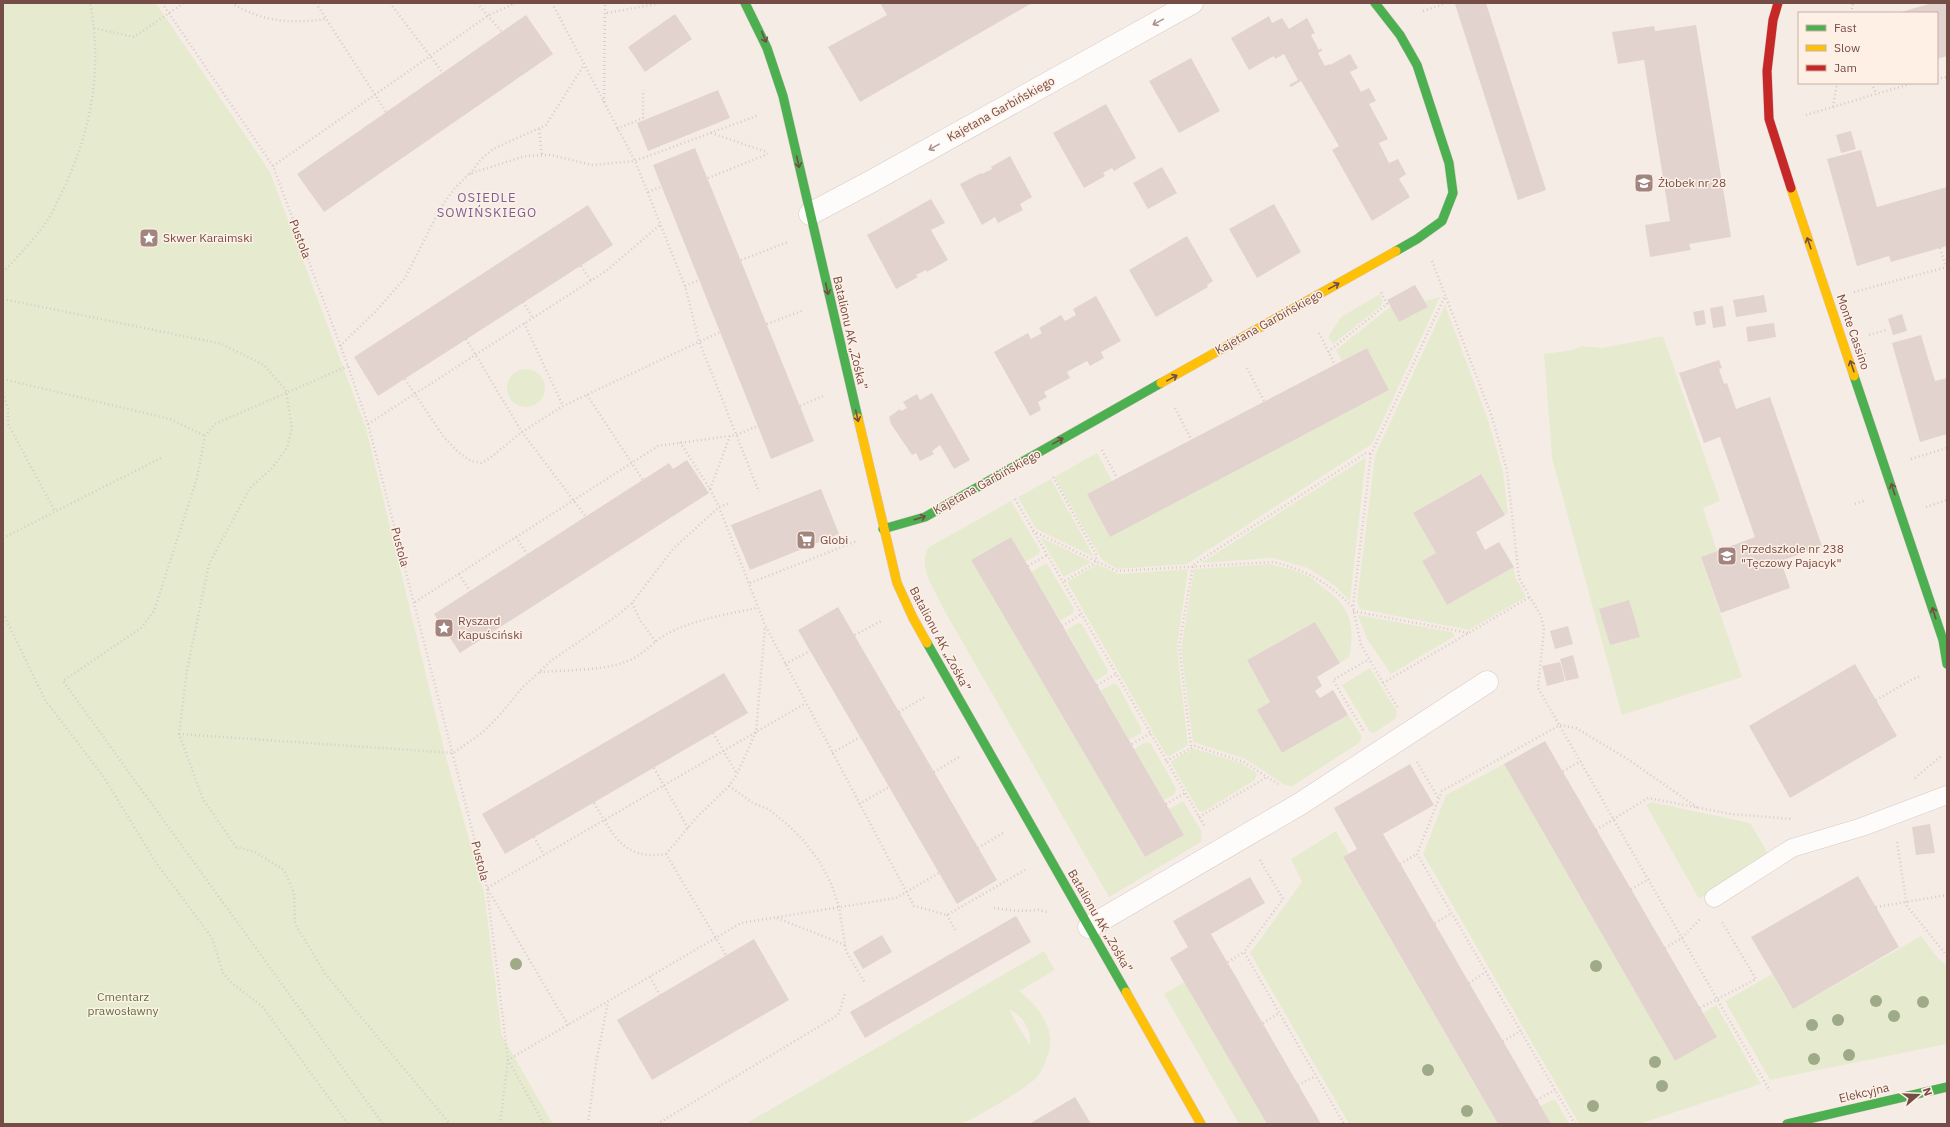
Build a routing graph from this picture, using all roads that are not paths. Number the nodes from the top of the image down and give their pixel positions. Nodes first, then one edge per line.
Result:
1 (745, 3) edge
2 (1192, 3) edge
3 (1374, 3) edge
4 (1778, 3) edge
5 (810, 214) junction
6 (883, 529) junction
7 (1947, 664) edge
8 (1487, 682) dead end
9 (1947, 795) edge
10 (1713, 902) road end
11 (1089, 927) junction
12 (1947, 1087) edge
13 (1201, 1124) edge
14 (1787, 1124) edge

1 -> 5 street, Batalionu AK „Zośka”
2 -> 5 street, Kajetana Garbińskiego
6 -> 3 street, Kajetana Garbińskiego
7 -> 4 street, Monte Cassino
5 -> 6 street, Batalionu AK „Zośka”
6 - 11 street, Batalionu AK „Zośka”
8 - 11 street
9 - 10 lane
11 - 13 street, Batalionu AK „Zośka”
12 - 14 street, Elekcyjna

